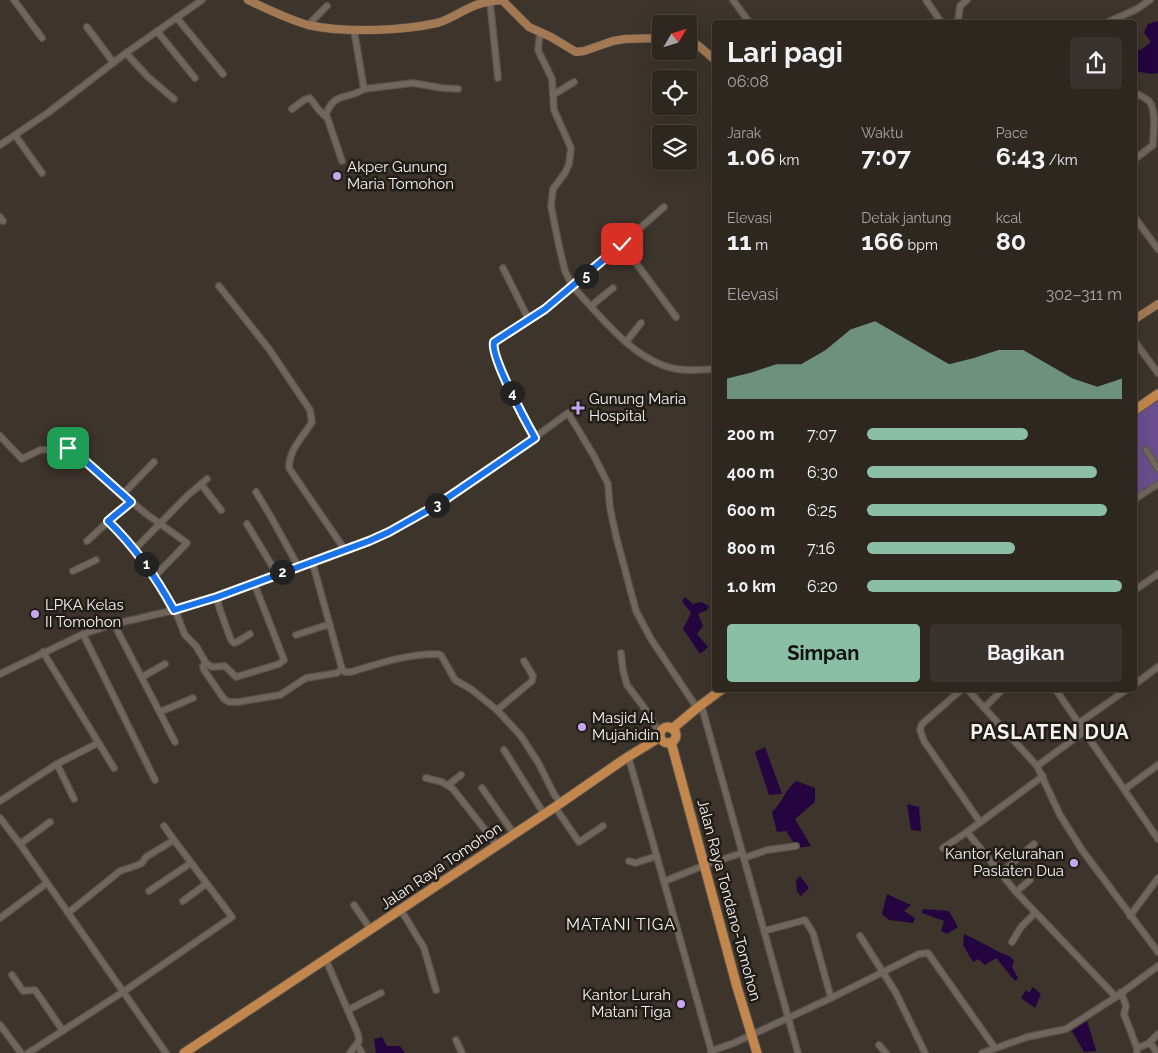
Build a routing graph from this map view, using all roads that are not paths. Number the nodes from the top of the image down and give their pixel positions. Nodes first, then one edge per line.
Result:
1 (14, 0) edge
2 (202, 0) edge
3 (248, 0) edge
4 (501, 0) edge
5 (733, 0) edge
6 (926, 0) edge
7 (966, 0) edge
8 (1150, 0) edge
9 (490, 2) junction
10 (328, 6) dead end
11 (176, 18) junction
12 (748, 20) edge
13 (940, 20) edge
14 (958, 20) edge
15 (1114, 20) edge
16 (308, 24) junction
17 (86, 27) dead end
18 (354, 30) junction
19 (157, 31) junction
20 (540, 33) junction
21 (42, 38) dead end
22 (652, 38) edge
23 (698, 45) edge
24 (126, 53) junction
25 (712, 57) edge
26 (113, 62) junction
27 (223, 74) dead end
28 (195, 78) dead end
29 (498, 78) dead end
30 (574, 82) dead end
31 (364, 89) junction
32 (458, 89) dead end
33 (1137, 94) edge
34 (553, 95) junction
35 (174, 99) dead end
36 (292, 109) dead end
37 (326, 116) junction
38 (15, 135) junction
39 (0, 145) edge
40 (1137, 157) edge
41 (342, 161) dead end
42 (42, 173) dead end
43 (664, 207) dead end
44 (1137, 222) edge
45 (622, 244) junction
46 (1158, 249) edge
47 (503, 268) dead end
48 (219, 286) dead end
49 (573, 287) junction
50 (613, 288) dead end
51 (1158, 304) edge
52 (591, 306) junction
53 (676, 317) dead end
54 (1137, 318) edge
55 (529, 320) junction
56 (641, 323) dead end
57 (626, 342) junction
58 (1137, 345) edge
59 (712, 369) edge
60 (1158, 373) edge
61 (1158, 394) edge
62 (1137, 409) edge
63 (0, 436) edge
64 (535, 438) junction
65 (1146, 450) dead end
66 (154, 462) dead end
67 (1158, 468) edge
68 (207, 479) dead end
69 (201, 484) junction
70 (1158, 484) edge
71 (256, 492) dead end
72 (123, 494) junction
73 (1137, 498) edge
74 (131, 502) junction
75 (221, 510) dead end
76 (108, 521) junction
77 (160, 524) junction
78 (247, 524) dead end
79 (87, 541) dead end
80 (135, 549) junction
81 (345, 550) junction
82 (96, 560) dead end
83 (312, 561) junction
84 (298, 566) junction
85 (74, 571) dead end
86 (276, 574) junction
87 (1158, 574) edge
88 (155, 576) junction
89 (254, 583) junction
90 (1137, 589) edge
91 (217, 597) junction
92 (174, 610) junction
93 (114, 624) junction
94 (330, 624) junction
95 (83, 634) junction
96 (250, 634) dead end
97 (296, 635) dead end
98 (43, 652) junction
99 (621, 653) dead end
100 (524, 661) dead end
101 (206, 663) junction
102 (165, 664) dead end
103 (1158, 667) edge
104 (342, 669) junction
105 (0, 674) edge
106 (142, 677) junction
107 (1137, 683) edge
108 (718, 692) edge
109 (959, 692) edge
110 (970, 692) edge
111 (1000, 692) edge
112 (1057, 692) edge
113 (1123, 692) edge
114 (193, 698) dead end
115 (699, 706) junction
116 (984, 708) junction
117 (497, 710) junction
118 (160, 712) junction
119 (1079, 723) junction
120 (672, 729) junction
121 (1085, 732) junction
122 (660, 735) junction
123 (175, 742) dead end
124 (671, 742) junction
125 (98, 744) junction
126 (504, 750) dead end
127 (628, 756) junction
128 (58, 764) junction
129 (1158, 765) edge
130 (1037, 766) junction
131 (114, 768) dead end
132 (461, 775) dead end
133 (1043, 776) junction
134 (426, 778) dead end
135 (155, 780) dead end
136 (448, 785) junction
137 (482, 788) dead end
138 (1125, 789) junction
139 (74, 799) dead end
140 (0, 801) edge
141 (558, 805) junction
142 (544, 814) junction
143 (0, 818) edge
144 (50, 822) dead end
145 (980, 822) junction
146 (164, 826) dead end
147 (603, 826) dead end
148 (967, 832) junction
149 (514, 834) junction
150 (1158, 839) edge
151 (174, 840) junction
152 (20, 844) junction
153 (1034, 844) dead end
154 (497, 846) junction
155 (796, 846) dead end
156 (943, 848) dead end
157 (657, 856) junction
158 (743, 856) junction
159 (629, 861) dead end
160 (191, 863) junction
161 (705, 865) junction
162 (1000, 874) junction
163 (1158, 878) edge
164 (1030, 880) dead end
165 (665, 881) junction
166 (47, 883) junction
167 (206, 884) junction
168 (149, 891) dead end
169 (1016, 892) junction
170 (183, 901) dead end
171 (354, 905) dead end
172 (0, 908) edge
173 (401, 910) junction
174 (68, 913) junction
175 (1035, 913) junction
176 (2, 916) edge
177 (1130, 916) junction
178 (371, 930) junction
179 (764, 931) junction
180 (860, 936) dead end
181 (1012, 942) dead end
182 (1158, 952) edge
183 (326, 960) junction
184 (1158, 966) edge
185 (884, 972) junction
186 (12, 975) dead end
187 (436, 990) dead end
188 (123, 992) junction
189 (1121, 992) junction
190 (381, 993) dead end
191 (1116, 997) junction
192 (831, 998) junction
193 (348, 1010) junction
194 (788, 1018) junction
195 (0, 1025) edge
196 (63, 1031) junction
197 (752, 1034) junction
198 (1158, 1034) edge
199 (456, 1040) dead end
200 (1150, 1043) junction
201 (879, 1044) dead end
202 (356, 1045) junction
203 (995, 1048) junction
204 (1137, 1050) edge
205 (712, 1052) edge
206 (21, 1053) edge
207 (28, 1053) edge
208 (166, 1053) edge
209 (184, 1053) edge
210 (350, 1053) edge
211 (362, 1053) edge
212 (462, 1053) edge
213 (757, 1053) edge
214 (798, 1053) edge
215 (886, 1053) edge
216 (925, 1053) edge
217 (982, 1053) edge
218 (1157, 1053) edge

1 - 21 street
2 - 11 street
3 - 16 main road
4 - 9 main road
4 - 20 main road
5 - 12 street
6 - 13 street
7 - 14 street
8 - 15 street
9 - 18 main road
9 - 29 street
10 - 16 street
11 - 19 street
11 - 27 street
16 - 18 main road
17 - 26 street
18 - 31 street
19 - 24 street
19 - 28 street
20 - 22 main road
20 - 34 street
23 - 25 main road
24 - 26 street
24 - 35 street
26 - 38 street
30 - 34 street
31 - 32 street
31 - 37 street
33 - 40 street
34 - 49 street
36 - 37 street
37 - 41 street
38 - 39 street
38 - 42 street
43 - 45 street
44 - 46 street
45 - 49 street
45 - 53 street
47 - 55 street
48 - 81 street
49 - 52 street
49 - 55 street
50 - 52 street
51 - 54 main road
52 - 57 street
55 - 64 street
56 - 57 street
57 - 59 street
58 - 60 street
61 - 62 highway
63 - 72 street
64 - 81 street
64 - 115 street
65 - 67 street
66 - 72 street
68 - 69 street
69 - 75 street
69 - 77 street
70 - 73 street
71 - 84 street
72 - 74 street
74 - 76 street
74 - 77 street
76 - 79 street
76 - 80 street
77 - 80 street
77 - 88 street
78 - 86 street
80 - 88 street
81 - 83 street
82 - 85 street
83 - 84 street
83 - 94 street
84 - 86 street
86 - 89 street
87 - 90 street
88 - 92 street
89 - 91 street
89 - 101 street
91 - 92 street
91 - 96 street
92 - 93 street
92 - 101 street
93 - 95 street
93 - 106 street
94 - 97 street
94 - 104 street
95 - 98 street
95 - 135 street
98 - 105 street
98 - 125 street
99 - 122 street
100 - 117 street
101 - 104 street
102 - 106 street
103 - 107 street
104 - 117 street
106 - 118 street
108 - 115 highway, Jalan Raya Tomohon
109 - 145 street
110 - 116 street
111 - 116 street
112 - 119 street
113 - 119 street
114 - 118 street
115 - 120 highway, Jalan Raya Tomohon
115 - 158 street
116 - 130 street
117 - 141 street
118 - 123 street
119 - 121 street
120 - 122 highway, Jalan Raya Tomohon
120 - 124 highway
121 - 130 street
121 - 138 street
122 - 124 highway
122 - 127 highway, Jalan Raya Tomohon
124 - 161 highway, Jalan Raya Tondano-Tomohon
125 - 128 street
125 - 131 street
126 - 142 street
127 - 141 highway, Jalan Raya Tomohon
127 - 157 street
128 - 139 street
128 - 140 street
129 - 138 street
130 - 133 street
132 - 136 street
133 - 145 street
133 - 177 street
134 - 136 street
136 - 154 street
137 - 149 street
138 - 150 street
141 - 142 highway, Jalan Raya Tomohon
141 - 147 street
142 - 149 highway, Jalan Raya Tomohon
143 - 152 street
144 - 152 street
145 - 148 street
146 - 151 street
148 - 156 street
148 - 162 street
149 - 154 highway, Jalan Raya Tomohon
151 - 160 street
151 - 174 street
152 - 166 street
153 - 162 street
154 - 173 highway, Jalan Raya Tomohon
155 - 158 street
157 - 159 street
157 - 165 street
158 - 161 street
158 - 179 street
160 - 167 street
160 - 168 street
161 - 165 street
161 - 197 highway, Jalan Raya Tondano-Tomohon
162 - 169 street
163 - 177 street
164 - 169 street
165 - 205 street
166 - 174 street
166 - 176 street
167 - 170 street
167 - 188 street
169 - 175 street
171 - 178 street
172 - 176 street
173 - 178 highway, Jalan Raya Tomohon
173 - 187 street
174 - 188 street
175 - 181 street
175 - 191 street
177 - 182 street
178 - 183 highway, Jalan Raya Tomohon
179 - 192 street
179 - 194 street
180 - 185 street
183 - 193 street
183 - 209 highway, Jalan Raya Tomohon
184 - 189 street
185 - 192 street
185 - 203 street
185 - 216 street
186 - 196 street
188 - 196 street
188 - 208 street
189 - 191 street
189 - 204 street
190 - 193 street
191 - 203 street
192 - 194 street
193 - 202 street
194 - 197 street
194 - 214 street
195 - 206 street
196 - 207 street
197 - 205 street
197 - 213 highway, Jalan Raya Tondano-Tomohon
198 - 200 street
199 - 212 street
200 - 204 street
200 - 218 street
201 - 215 street
202 - 210 street
202 - 211 street
203 - 217 street

